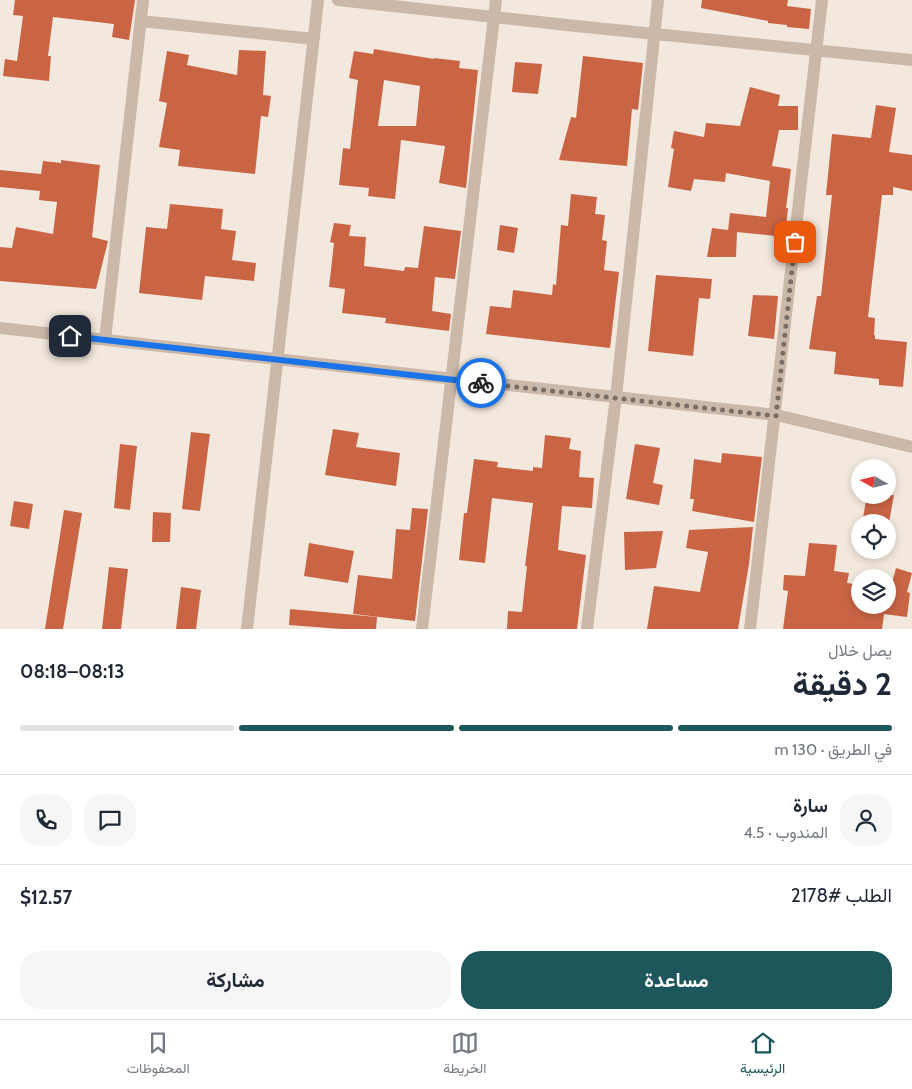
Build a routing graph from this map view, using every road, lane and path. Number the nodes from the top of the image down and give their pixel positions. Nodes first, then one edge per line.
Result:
1 (144, 0) edge
2 (318, 0) edge
3 (338, 0) edge
4 (496, 0) edge
5 (658, 0) edge
6 (822, 0) edge
7 (494, 16) junction
8 (141, 21) junction
9 (654, 34) junction
10 (314, 39) junction
11 (817, 50) junction
12 (912, 60) edge
13 (0, 328) edge
14 (105, 340) junction
15 (277, 360) junction
16 (452, 380) junction
17 (616, 397) junction
18 (776, 416) junction
19 (912, 447) edge
20 (247, 629) edge
21 (422, 629) edge
22 (587, 629) edge
23 (750, 629) edge

1 - 8 street
2 - 10 street
3 - 7 street
4 - 7 street
5 - 9 street
6 - 11 street
7 - 9 street
7 - 16 street
8 - 10 street
8 - 14 street
9 - 11 street
9 - 17 street
10 - 15 street
11 - 12 street
11 - 18 street
13 - 14 street
14 - 15 street
15 - 16 street
15 - 20 street
16 - 17 street
16 - 21 street
17 - 18 street
17 - 22 street
18 - 19 street
18 - 23 street

